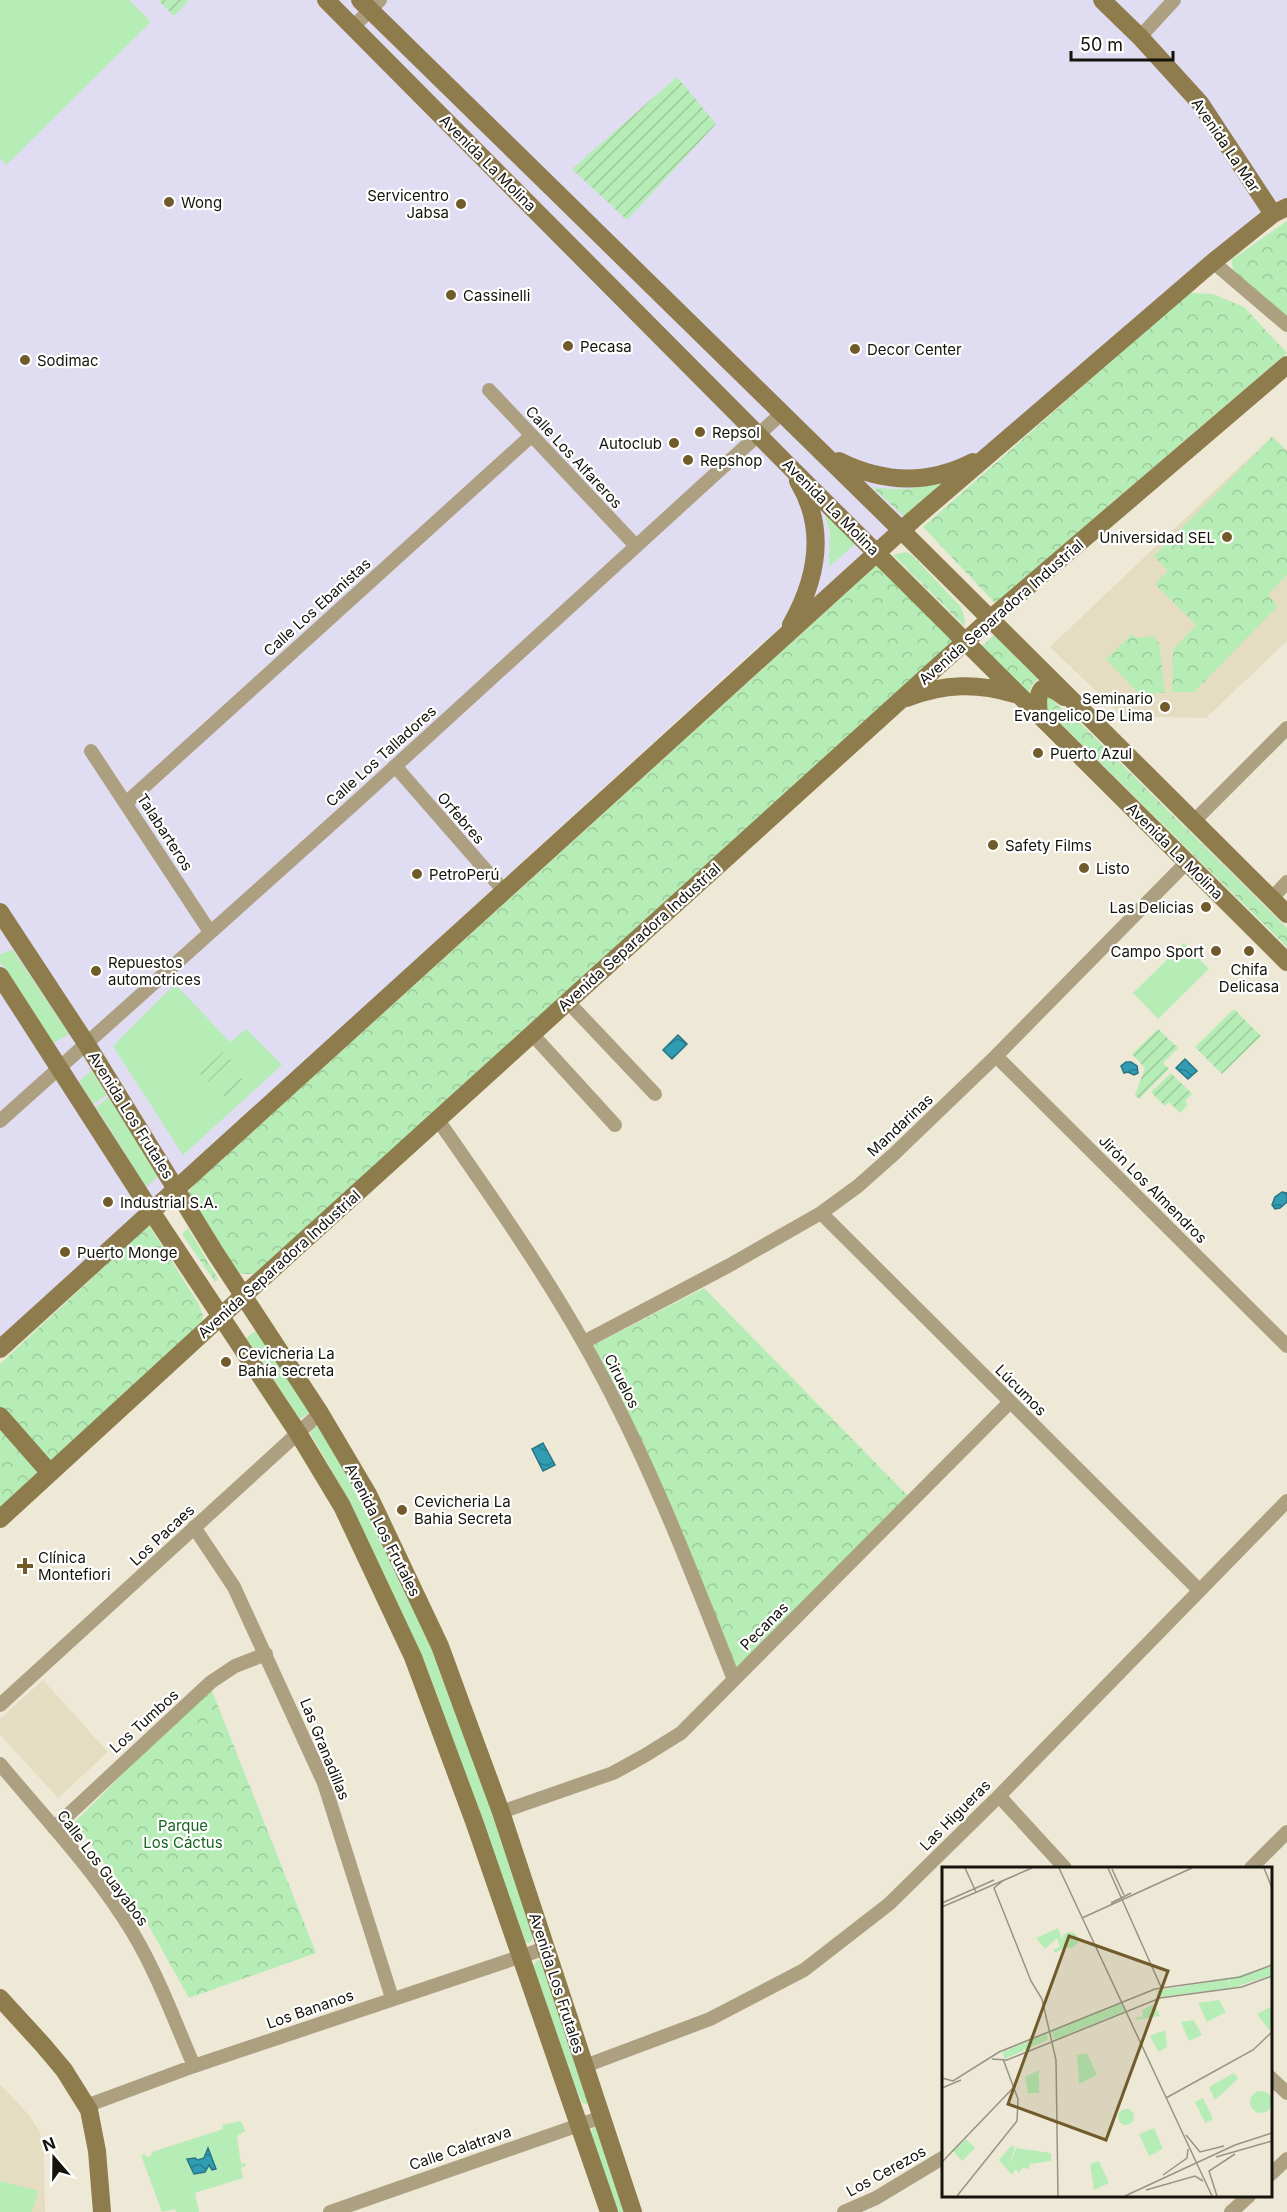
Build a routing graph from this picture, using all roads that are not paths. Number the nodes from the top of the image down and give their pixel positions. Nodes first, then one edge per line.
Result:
1 (326, 0) edge
2 (1102, 0) edge
3 (1174, 0) edge
4 (370, 3) edge
5 (353, 27) junction
6 (1140, 37) junction
7 (476, 115) junction
8 (458, 132) junction
9 (1280, 210) edge
10 (1213, 262) junction
11 (637, 271) junction
12 (616, 291) junction
13 (1287, 325) edge
14 (1287, 365) edge
15 (489, 390) dead end
16 (782, 413) junction
17 (759, 435) junction
18 (531, 436) junction
19 (815, 446) junction
20 (995, 450) junction
21 (790, 467) junction
22 (901, 530) junction
23 (636, 546) junction
24 (877, 553) junction
25 (990, 619) junction
26 (965, 641) junction
27 (771, 651) junction
28 (1018, 694) junction
29 (900, 701) junction
30 (1084, 713) junction
31 (1039, 715) junction
32 (1287, 728) edge
33 (91, 751) dead end
34 (394, 766) junction
35 (126, 803) junction
36 (1193, 822) junction
37 (1187, 862) junction
38 (1287, 882) edge
39 (504, 891) junction
40 (1272, 898) junction
41 (0, 912) edge
42 (1287, 914) edge
43 (210, 932) junction
44 (1287, 962) edge
45 (0, 976) edge
46 (568, 1002) junction
47 (532, 1034) junction
48 (86, 1043) junction
49 (996, 1056) junction
50 (60, 1067) junction
51 (655, 1094) dead end
52 (438, 1120) junction
53 (0, 1121) edge
54 (615, 1125) dead end
55 (176, 1188) junction
56 (150, 1211) junction
57 (821, 1213) junction
58 (243, 1296) junction
59 (222, 1316) junction
60 (584, 1342) junction
61 (1287, 1346) edge
62 (0, 1349) edge
63 (1010, 1402) junction
64 (320, 1413) junction
65 (0, 1416) edge
66 (298, 1433) junction
67 (50, 1473) junction
68 (1287, 1502) edge
69 (0, 1519) edge
70 (194, 1527) junction
71 (1199, 1590) junction
72 (266, 1654) junction
73 (734, 1680) junction
74 (0, 1706) edge
75 (0, 1764) edge
76 (999, 1796) junction
77 (501, 1812) junction
78 (54, 1828) junction
79 (1287, 1833) edge
80 (1063, 1867) edge
81 (1253, 1867) edge
82 (546, 1948) junction
83 (521, 1955) junction
84 (0, 1998) edge
85 (392, 1998) junction
86 (194, 2066) junction
87 (585, 2066) junction
88 (1272, 2079) edge
89 (1287, 2093) edge
90 (86, 2106) junction
91 (602, 2117) junction
92 (579, 2125) junction
93 (942, 2158) edge
94 (1287, 2159) edge
95 (1272, 2173) edge
96 (371, 2197) junction
97 (1248, 2197) edge
98 (876, 2198) junction
99 (102, 2212) edge
100 (330, 2212) edge
101 (375, 2212) edge
102 (609, 2212) edge
103 (633, 2212) edge
104 (844, 2212) edge
105 (880, 2212) edge
106 (1231, 2212) edge

1 - 5 main road, Avenida La Molina
2 - 6 main road, Avenida La Mar
3 - 6 street
4 - 5 street
4 - 7 main road, Avenida La Molina
5 - 8 main road, Avenida La Molina
6 - 9 main road, Avenida La Mar
7 - 8 main road
7 - 11 main road, Avenida La Molina
8 - 12 main road, Avenida La Molina
9 - 10 main road
10 - 13 street
10 - 20 main road
11 - 12 main road
11 - 16 main road, Avenida La Molina
12 - 17 main road, Avenida La Molina
14 - 25 main road, Avenida Separadora Industrial
15 - 18 street, Calle Los Alfareros
16 - 17 street, Calle Los Talladores
16 - 19 main road, Avenida La Molina
17 - 21 main road, Avenida La Molina
17 - 23 street, Calle Los Talladores
18 - 23 street, Calle Los Alfareros
18 - 35 street, Calle Los Ebanistas
19 - 20 main road
19 - 22 main road, Avenida La Molina
20 - 22 main road
21 - 24 main road, Avenida La Molina
21 - 27 main road
22 - 24 main road
22 - 25 main road, Avenida La Molina
23 - 34 street, Calle Los Talladores
24 - 26 main road, Avenida La Molina
24 - 27 main road
25 - 26 main road, Avenida Separadora Industrial
25 - 30 main road, Avenida La Molina
26 - 28 main road, Avenida La Molina
26 - 29 main road, Avenida Separadora Industrial
27 - 39 main road
28 - 29 main road
28 - 31 main road, Avenida La Molina
29 - 46 main road, Avenida Separadora Industrial
30 - 31 main road
30 - 36 main road, Avenida La Molina
31 - 37 main road, Avenida La Molina
32 - 36 street
33 - 35 street, Talabarteros
34 - 39 street, Orfebres
34 - 43 street, Calle Los Talladores
35 - 43 street, Talabarteros
36 - 40 main road, Avenida La Molina
37 - 44 main road, Avenida La Molina
37 - 49 street, Mandarinas
38 - 40 street
39 - 55 main road
40 - 42 main road, Avenida La Molina
41 - 48 main road, Avenida Los Frutales
43 - 48 street, Calle Los Talladores
45 - 50 main road, Avenida Los Frutales
46 - 47 main road, Avenida Separadora Industrial
46 - 51 street
47 - 52 main road, Avenida Separadora Industrial
47 - 54 street
48 - 50 street, Calle Los Talladores
48 - 55 main road, Avenida Los Frutales
49 - 57 street, Mandarinas
49 - 61 street, Jirón Los Almendros
50 - 53 street, Calle Los Talladores
50 - 56 main road, Avenida Los Frutales
52 - 58 main road, Avenida Separadora Industrial
52 - 60 street, Ciruelos
55 - 56 main road
55 - 58 main road, Avenida Los Frutales
56 - 59 main road, Avenida Los Frutales
56 - 62 main road
57 - 60 street, Mandarinas
57 - 63 street, Lúcumos
58 - 59 main road, Avenida Separadora Industrial
58 - 64 main road, Avenida Los Frutales
59 - 66 main road, Avenida Los Frutales
59 - 67 main road, Avenida Separadora Industrial
60 - 73 street, Ciruelos
63 - 71 street, Lúcumos
63 - 73 street, Pecanas
64 - 66 street, Los Pacaes
64 - 77 main road, Avenida Los Frutales
65 - 67 main road
66 - 70 street, Los Pacaes
66 - 83 main road, Avenida Los Frutales
67 - 69 main road, Avenida Separadora Industrial
68 - 71 street, Las Higueras
70 - 72 street, Las Granadillas
70 - 74 street, Los Pacaes
71 - 76 street, Las Higueras
72 - 78 street, Los Tumbos
72 - 85 street, Las Granadillas
73 - 77 street, Pecanas
75 - 78 street, Calle Los Guayabos
76 - 80 street
76 - 87 street, Las Higueras
77 - 82 main road, Avenida Los Frutales
78 - 86 street, Calle Los Guayabos
79 - 81 street
82 - 83 street, Los Bananos
82 - 87 main road, Avenida Los Frutales
83 - 85 street, Los Bananos
83 - 92 main road, Avenida Los Frutales
84 - 90 main road
85 - 86 street, Los Bananos
86 - 90 street, Los Bananos
87 - 91 main road, Avenida Los Frutales
88 - 89 street
90 - 99 main road
91 - 92 street, Calle Calatrava
91 - 103 main road, Avenida Los Frutales
92 - 96 street, Calle Calatrava
92 - 102 main road, Avenida Los Frutales
93 - 98 street, Los Cerezos
94 - 95 street
96 - 100 street, Calle Calatrava
96 - 101 street
97 - 106 street
98 - 104 street, Los Cerezos
98 - 105 street

